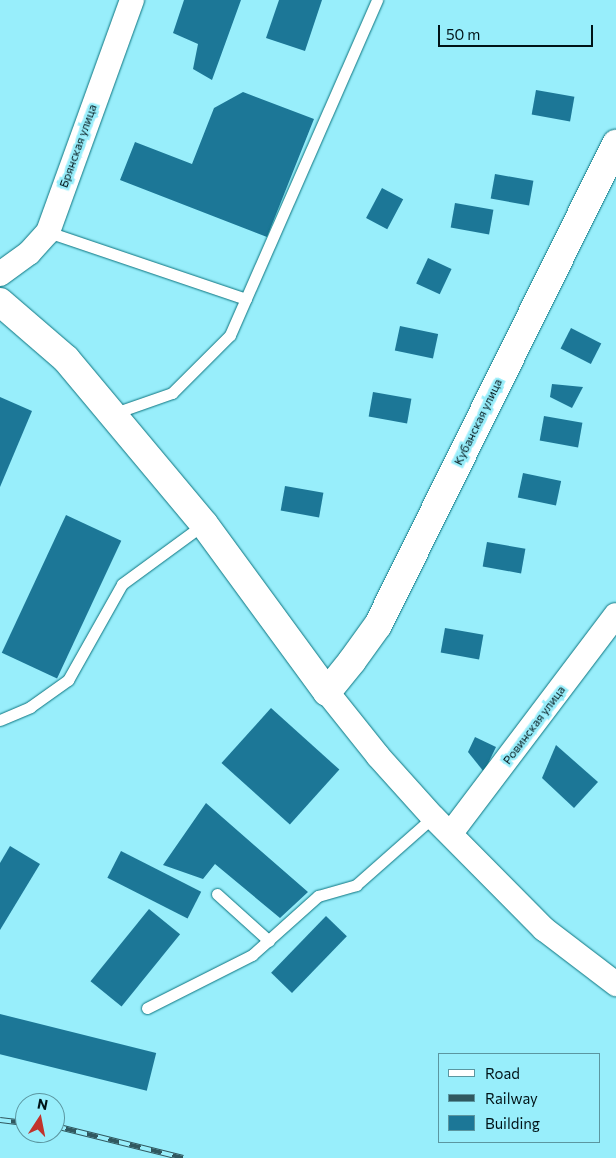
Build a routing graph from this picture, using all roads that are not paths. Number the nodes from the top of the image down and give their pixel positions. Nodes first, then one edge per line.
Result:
1 (132, 0) edge
2 (376, 0) edge
3 (616, 144) edge
4 (48, 232) junction
5 (0, 274) edge
6 (246, 298) junction
7 (0, 302) edge
8 (112, 414) junction
9 (204, 524) junction
10 (616, 615) edge
11 (327, 692) junction
12 (0, 720) edge
13 (433, 817) junction
14 (452, 833) junction
15 (217, 894) dead end
16 (268, 940) junction
17 (616, 984) edge
18 (147, 1008) dead end

1 - 4 street, Брянская улица
2 - 6 lane
3 - 11 street, Кубанская улица
4 - 5 street, Брянская улица
4 - 6 lane
6 - 8 lane
7 - 8 street
8 - 9 street
9 - 11 street
9 - 12 lane
10 - 14 street, Ровинская улица
11 - 13 street
13 - 14 street
13 - 16 lane
14 - 17 street
15 - 16 lane
16 - 18 lane

